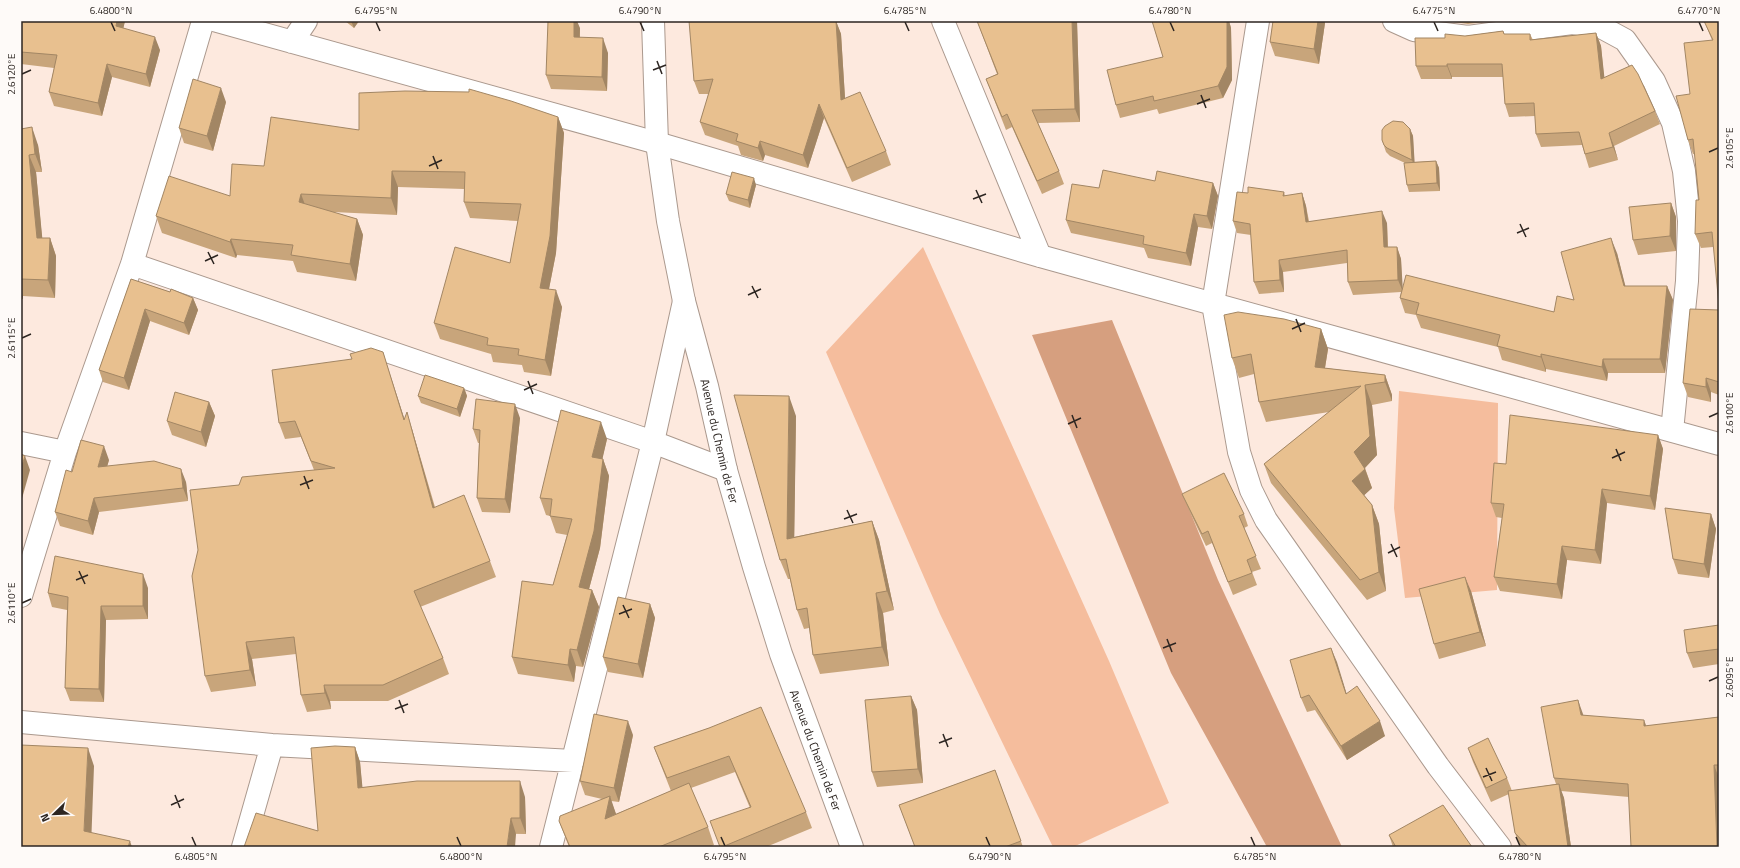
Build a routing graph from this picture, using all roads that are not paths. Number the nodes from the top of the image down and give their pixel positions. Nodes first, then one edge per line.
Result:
1 (203, 21) edge
2 (217, 21) edge
3 (306, 21) edge
4 (653, 21) edge
5 (943, 21) edge
6 (1258, 21) edge
7 (1394, 21) edge
8 (292, 42) junction
9 (657, 143) junction
10 (1040, 256) junction
11 (132, 264) junction
12 (684, 301) junction
13 (1213, 304) junction
14 (1672, 431) junction
15 (652, 442) junction
16 (21, 443) edge
17 (1719, 444) edge
18 (65, 452) junction
19 (726, 470) junction
20 (21, 596) edge
21 (21, 722) edge
22 (272, 745) junction
23 (573, 761) junction
24 (243, 847) edge
25 (551, 847) edge
26 (852, 847) edge
27 (1500, 847) edge

1 - 11 street
2 - 8 street
3 - 8 street
4 - 9 street, Avenue du Chemin de Fer
5 - 10 street
6 - 13 street
7 - 14 street
8 - 9 street
9 - 10 street
9 - 12 street, Avenue du Chemin de Fer
10 - 13 street
11 - 15 street
11 - 18 street
12 - 15 street
12 - 19 street, Avenue du Chemin de Fer
13 - 14 street
13 - 27 street
14 - 17 street
15 - 19 street
15 - 23 street
16 - 18 street
18 - 20 street
19 - 26 street, Avenue du Chemin de Fer
21 - 22 street
22 - 23 street
22 - 24 street
23 - 25 street

